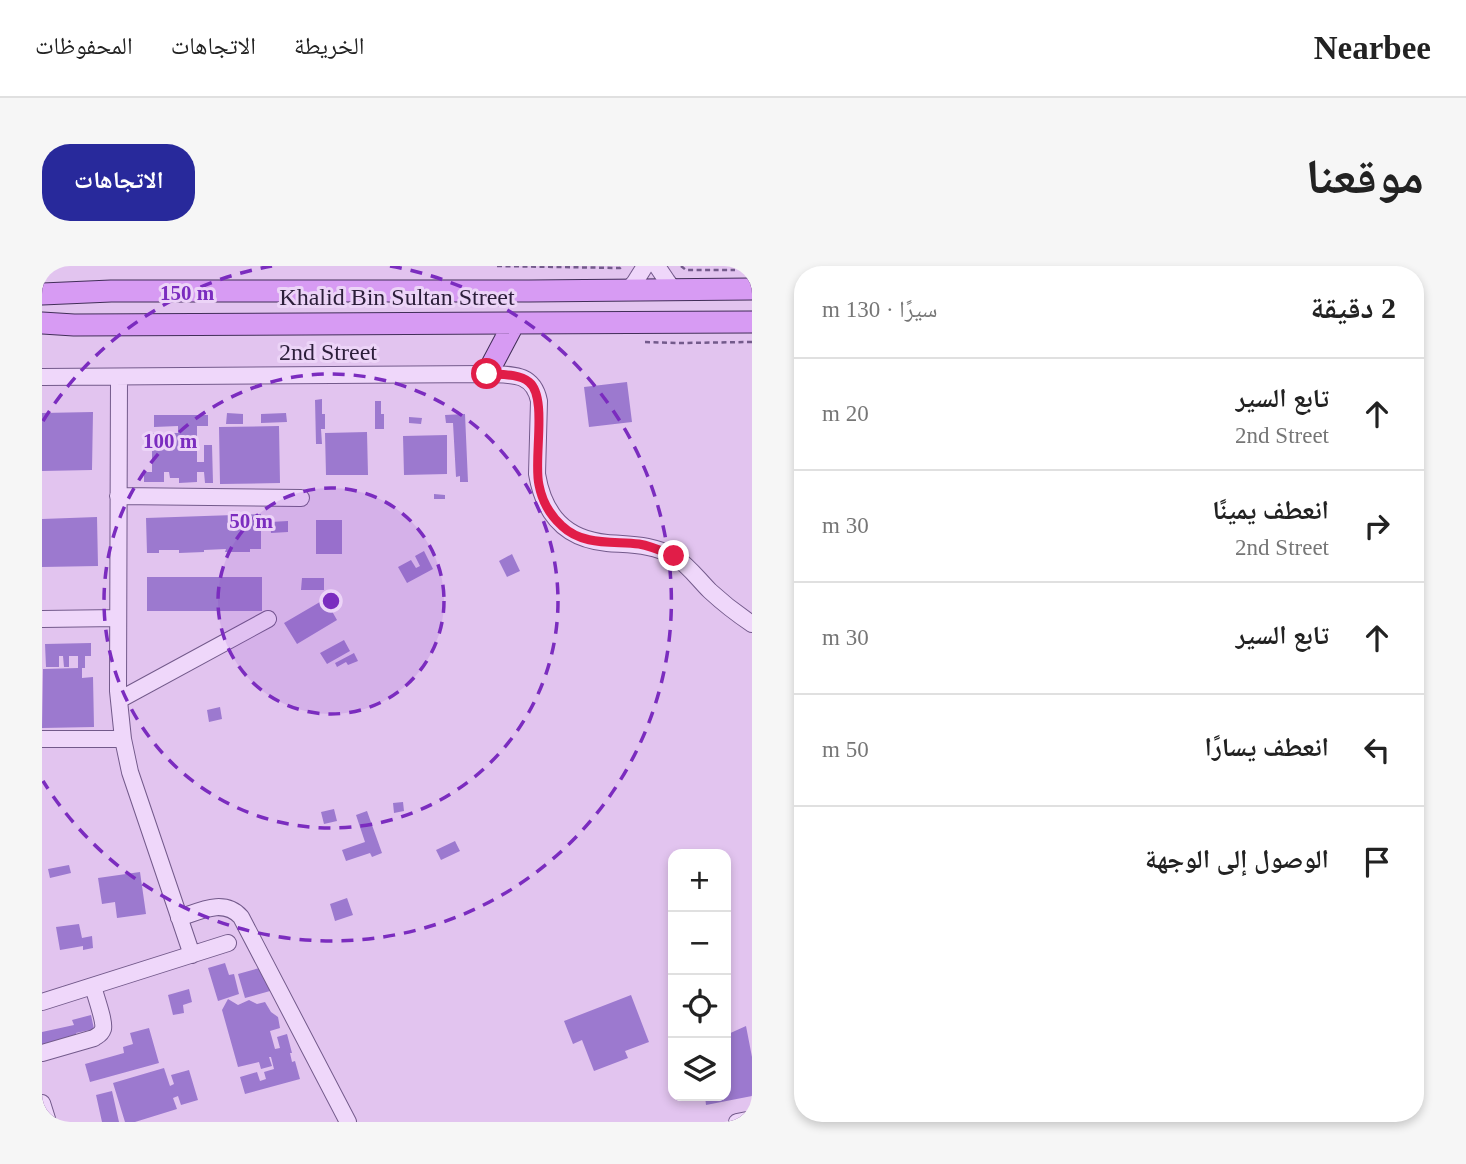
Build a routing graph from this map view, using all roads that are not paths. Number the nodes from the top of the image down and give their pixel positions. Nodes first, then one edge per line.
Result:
1 (645, 266) edge
2 (657, 266) edge
3 (42, 280) edge
4 (629, 289) junction
5 (673, 289) junction
6 (752, 289) edge
7 (111, 291) junction
8 (42, 293) edge
9 (42, 323) edge
10 (513, 323) junction
11 (752, 323) edge
12 (74, 325) junction
13 (42, 329) edge
14 (487, 374) junction
15 (42, 377) edge
16 (119, 377) junction
17 (118, 496) junction
18 (301, 498) dead end
19 (118, 618) junction
20 (42, 619) edge
21 (268, 619) dead end
22 (752, 624) edge
23 (119, 700) junction
24 (42, 739) edge
25 (123, 739) junction
26 (179, 918) junction
27 (228, 943) dead end
28 (191, 955) junction
29 (93, 986) junction
30 (42, 1002) edge
31 (42, 1053) edge
32 (42, 1103) edge
33 (752, 1119) edge
34 (48, 1122) edge
35 (348, 1122) edge
36 (737, 1122) edge

1 - 4 street
2 - 5 street
3 - 7 main road
4 - 5 main road, Khalid Bin Sultan Street
4 - 7 main road, Khalid Bin Sultan Street
5 - 6 main road, Khalid Bin Sultan Street
7 - 8 main road, Khalid Bin Sultan Street
9 - 12 main road, Khalid Bin Sultan Street
10 - 11 main road, Khalid Bin Sultan Street
10 - 12 main road, Khalid Bin Sultan Street
10 - 14 main road
12 - 13 main road
14 - 16 street, 2nd Street
14 - 22 street, 2nd Street
15 - 16 street, 2nd Street
16 - 17 street
17 - 18 street
17 - 19 street
19 - 20 street
19 - 23 street
21 - 23 street
23 - 25 street
24 - 25 street
25 - 26 street
26 - 28 street
26 - 35 street
27 - 28 street
28 - 29 street
29 - 30 street
29 - 31 street
32 - 34 street
33 - 36 street

